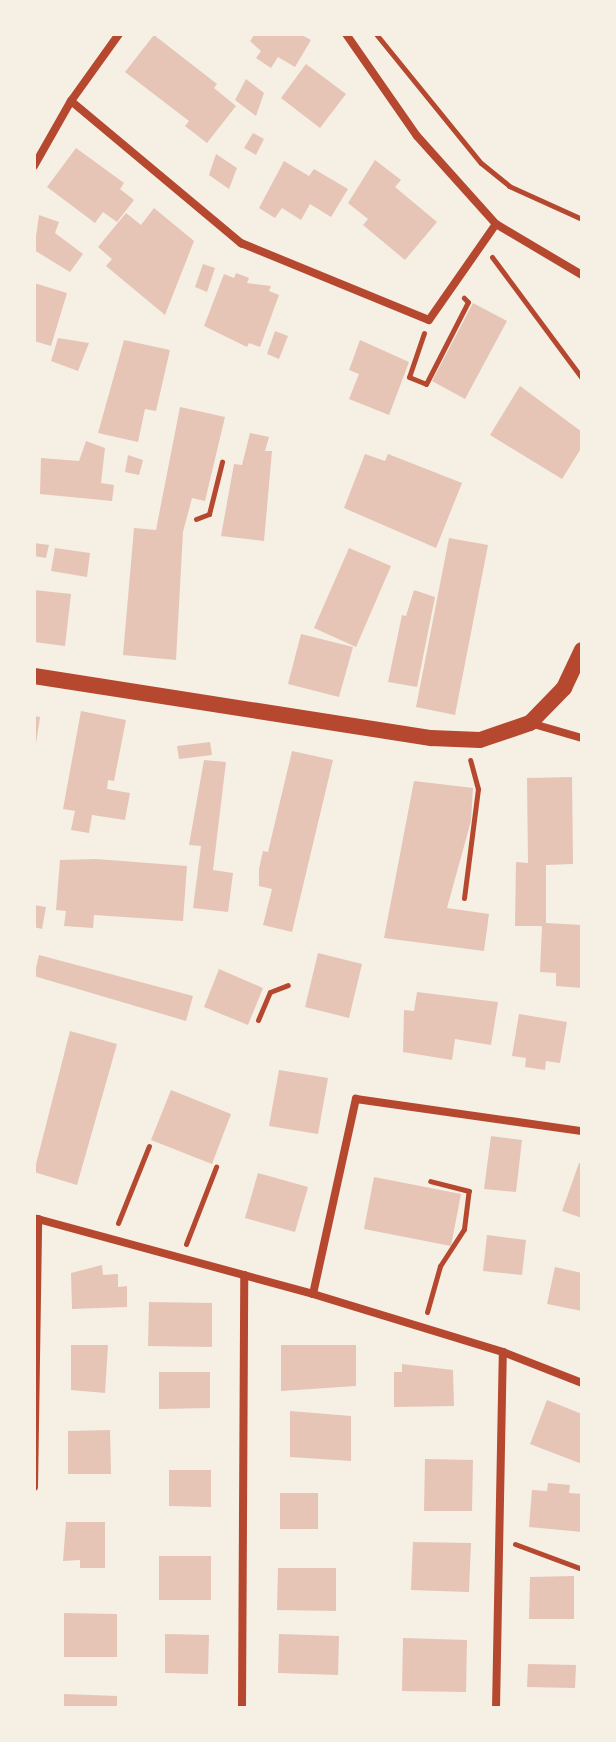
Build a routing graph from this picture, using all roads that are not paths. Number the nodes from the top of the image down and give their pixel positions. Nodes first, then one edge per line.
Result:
1 (119, 34) edge
2 (346, 34) edge
3 (71, 101) junction
4 (34, 166) edge
5 (496, 224) junction
6 (582, 275) edge
7 (582, 650) edge
8 (34, 676) edge
9 (530, 723) junction
10 (582, 738) edge
11 (582, 1131) edge
12 (36, 1218) edge
13 (244, 1275) junction
14 (313, 1294) junction
15 (503, 1352) junction
16 (582, 1383) edge
17 (34, 1487) edge
18 (242, 1708) edge
19 (496, 1708) edge

1 - 3 street
2 - 5 street
3 - 4 street
3 - 5 street
5 - 6 street
7 - 9 main road
8 - 9 main road
9 - 10 street
11 - 14 street
12 - 13 street
12 - 17 street
13 - 14 street
13 - 18 street
14 - 15 street
15 - 16 street
15 - 19 street

